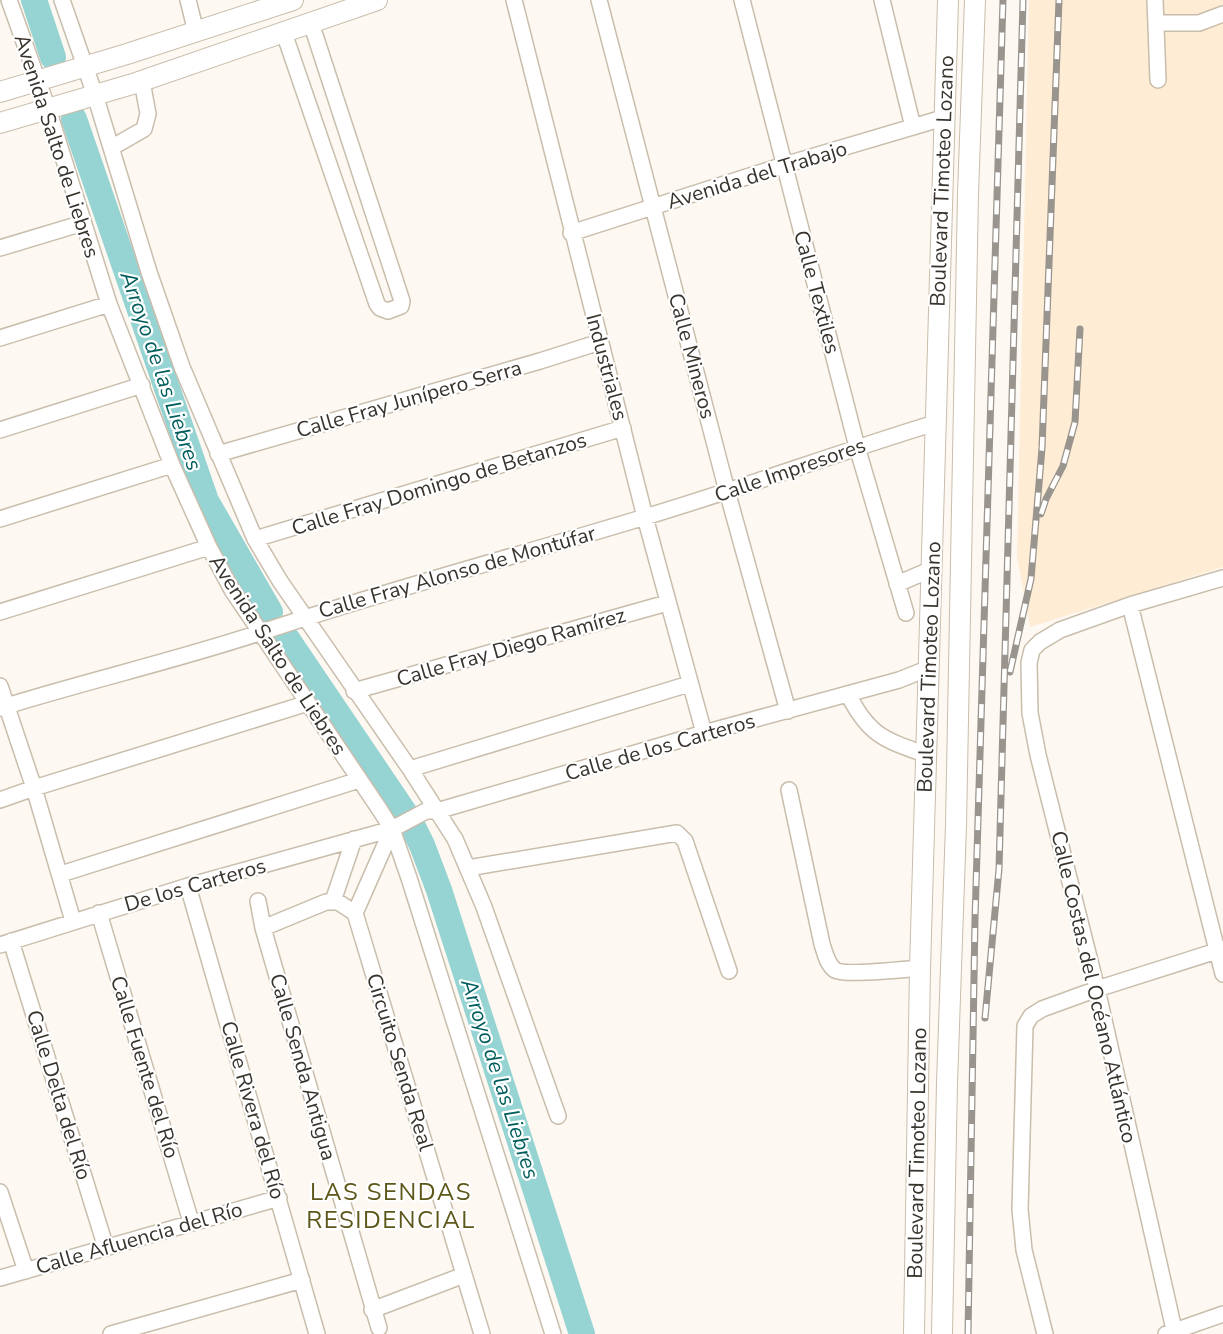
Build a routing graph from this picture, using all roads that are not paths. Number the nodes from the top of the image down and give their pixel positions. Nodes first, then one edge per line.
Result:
1 (9, 0) edge
2 (62, 0) edge
3 (188, 0) edge
4 (293, 0) edge
5 (377, 0) edge
6 (514, 0) edge
7 (599, 0) edge
8 (742, 0) edge
9 (882, 0) edge
10 (948, 0) edge
11 (975, 0) edge
12 (1155, 0) edge
13 (1223, 14) edge
14 (311, 23) junction
15 (1156, 23) junction
16 (196, 32) junction
17 (284, 33) junction
18 (80, 66) junction
19 (42, 79) junction
20 (1158, 80) dead end
21 (142, 81) junction
22 (0, 92) edge
23 (89, 97) junction
24 (53, 107) junction
25 (943, 118) junction
26 (0, 123) edge
27 (913, 127) junction
28 (111, 148) junction
29 (784, 165) junction
30 (654, 207) junction
31 (83, 224) junction
32 (572, 233) junction
33 (0, 248) edge
34 (109, 304) junction
35 (0, 338) edge
36 (600, 342) junction
37 (142, 385) junction
38 (935, 423) junction
39 (622, 428) junction
40 (0, 430) edge
41 (857, 447) junction
42 (218, 454) junction
43 (172, 465) junction
44 (728, 491) junction
45 (645, 517) junction
46 (0, 519) edge
47 (255, 539) junction
48 (209, 547) junction
49 (932, 569) junction
50 (1223, 578) edge
51 (897, 584) junction
52 (667, 603) junction
53 (1130, 605) junction
54 (0, 612) edge
55 (906, 613) dead end
56 (302, 618) junction
57 (265, 631) junction
58 (929, 668) junction
59 (689, 684) junction
60 (0, 686) edge
61 (354, 691) junction
62 (848, 694) junction
63 (308, 703) junction
64 (3, 707) edge
65 (788, 711) junction
66 (704, 733) junction
67 (927, 755) junction
68 (410, 769) junction
69 (359, 780) junction
70 (34, 788) junction
71 (789, 790) dead end
72 (0, 800) edge
73 (432, 811) junction
74 (396, 827) junction
75 (354, 839) junction
76 (468, 868) junction
77 (61, 874) junction
78 (188, 886) junction
79 (258, 901) dead end
80 (333, 901) junction
81 (99, 913) junction
82 (355, 913) junction
83 (73, 921) junction
84 (263, 928) junction
85 (6, 943) edge
86 (1220, 950) edge
87 (920, 968) junction
88 (729, 971) dead end
89 (1223, 974) edge
90 (1097, 989) junction
91 (558, 1116) dead end
92 (0, 1192) edge
93 (279, 1197) junction
94 (191, 1222) junction
95 (106, 1248) junction
96 (26, 1271) junction
97 (464, 1275) junction
98 (0, 1278) edge
99 (302, 1280) junction
100 (372, 1310) junction
101 (1223, 1314) edge
102 (378, 1328) dead end
103 (1172, 1333) edge
104 (111, 1334) edge
105 (317, 1334) edge
106 (482, 1334) edge
107 (553, 1334) edge
108 (914, 1334) edge
109 (942, 1334) edge
110 (1046, 1334) edge

1 - 19 street, Avenida Salto de Liebres
2 - 18 street, Avenida Salto de Liebres
3 - 16 street
4 - 16 main road
5 - 14 main road
6 - 32 street, Industriales
7 - 30 street, Calle Mineros
8 - 29 street, Calle Textiles
9 - 27 street
10 - 25 main road, Boulevard Timoteo Lozano
11 - 109 main road, Boulevard Timoteo Lozano
12 - 15 street
13 - 15 street
14 - 17 main road
14 - 17 street
15 - 20 street
16 - 18 main road
17 - 21 main road
18 - 19 main road
18 - 23 street, Avenida Salto de Liebres
19 - 22 main road
19 - 24 street, Avenida Salto de Liebres
21 - 23 main road
21 - 28 street
23 - 24 main road
23 - 28 street, Avenida Salto de Liebres
24 - 26 main road
24 - 31 street, Avenida Salto de Liebres
25 - 27 street, Avenida del Trabajo
25 - 38 main road, Boulevard Timoteo Lozano
27 - 29 street, Avenida del Trabajo
28 - 42 street, Avenida Salto de Liebres
29 - 30 street, Avenida del Trabajo
29 - 41 street, Calle Textiles
30 - 32 street, Avenida del Trabajo
30 - 44 street, Calle Mineros
31 - 33 street
31 - 34 street, Avenida Salto de Liebres
32 - 36 street, Industriales
34 - 35 street
34 - 37 street, Avenida Salto de Liebres
36 - 39 street, Industriales
36 - 42 street, Calle Fray Junípero Serra
37 - 40 street
37 - 43 street, Avenida Salto de Liebres
38 - 41 street, Calle Impresores
38 - 49 main road, Boulevard Timoteo Lozano
39 - 45 street, Industriales
39 - 47 street, Calle Fray Domingo de Betanzos
41 - 44 street, Calle Impresores
41 - 51 street, Calle Textiles
42 - 47 street, Avenida Salto de Liebres
43 - 46 street
43 - 48 street, Avenida Salto de Liebres
44 - 45 street, Calle Impresores
44 - 65 street, Calle Mineros
45 - 52 street, Industriales
45 - 56 street, Calle Fray Alonso de Montúfar
47 - 56 street, Avenida Salto de Liebres
48 - 54 street
48 - 57 street, Avenida Salto de Liebres
49 - 51 street
49 - 58 main road, Boulevard Timoteo Lozano
50 - 53 street
51 - 55 street, Calle Textiles
52 - 59 street, Industriales
52 - 61 street, Calle Fray Diego Ramírez
53 - 86 street
53 - 90 street, Calle Costas del Océano Atlántico
56 - 57 street, Calle Fray Alonso de Montúfar
56 - 61 street, Avenida Salto de Liebres
57 - 63 street, Avenida Salto de Liebres
57 - 64 street, Calle Fray Alonso de Montúfar
58 - 62 street, Calle de los Carteros
58 - 67 main road, Boulevard Timoteo Lozano
59 - 66 street, Industriales
59 - 68 street
60 - 64 street
61 - 68 street, Avenida Salto de Liebres
62 - 65 street, Calle de los Carteros
62 - 67 street
63 - 69 street, Avenida Salto de Liebres
63 - 70 street
64 - 70 street
65 - 66 street, Calle de los Carteros
66 - 73 street, Calle de los Carteros
67 - 87 main road, Boulevard Timoteo Lozano
68 - 73 street, Avenida Salto de Liebres
69 - 74 street, Avenida Salto de Liebres
69 - 77 street
70 - 72 street
70 - 77 street
71 - 87 street
73 - 74 street, Calle de los Carteros
73 - 76 street, Avenida Salto de Liebres
74 - 75 street, De los Carteros
74 - 82 street
74 - 107 street, Avenida Salto de Liebres
75 - 78 street, De los Carteros
75 - 80 street
76 - 88 street
76 - 91 street, Avenida Salto de Liebres
77 - 83 street
78 - 81 street, De los Carteros
78 - 93 street, Calle Rivera del Río
79 - 84 street, Calle Senda Antigua
80 - 82 street
80 - 84 street
81 - 83 street, De los Carteros
81 - 94 street, Calle Fuente del Río
82 - 97 street, Circuito Senda Real
83 - 85 street, De los Carteros
84 - 100 street, Calle Senda Antigua
85 - 95 street, Calle Delta del Río
86 - 89 street
86 - 90 street
87 - 108 main road, Boulevard Timoteo Lozano
90 - 103 street, Calle Costas del Océano Atlántico
90 - 110 street
92 - 96 street
93 - 94 street, Calle Afluencia del Río
93 - 99 street, Calle Rivera del Río
94 - 95 street, Calle Afluencia del Río
95 - 96 street, Calle Afluencia del Río
96 - 98 street, Calle Afluencia del Río
97 - 100 street
97 - 106 street, Circuito Senda Real
99 - 104 street
99 - 105 street, Calle Rivera del Río
100 - 102 street, Calle Senda Antigua
101 - 103 street

